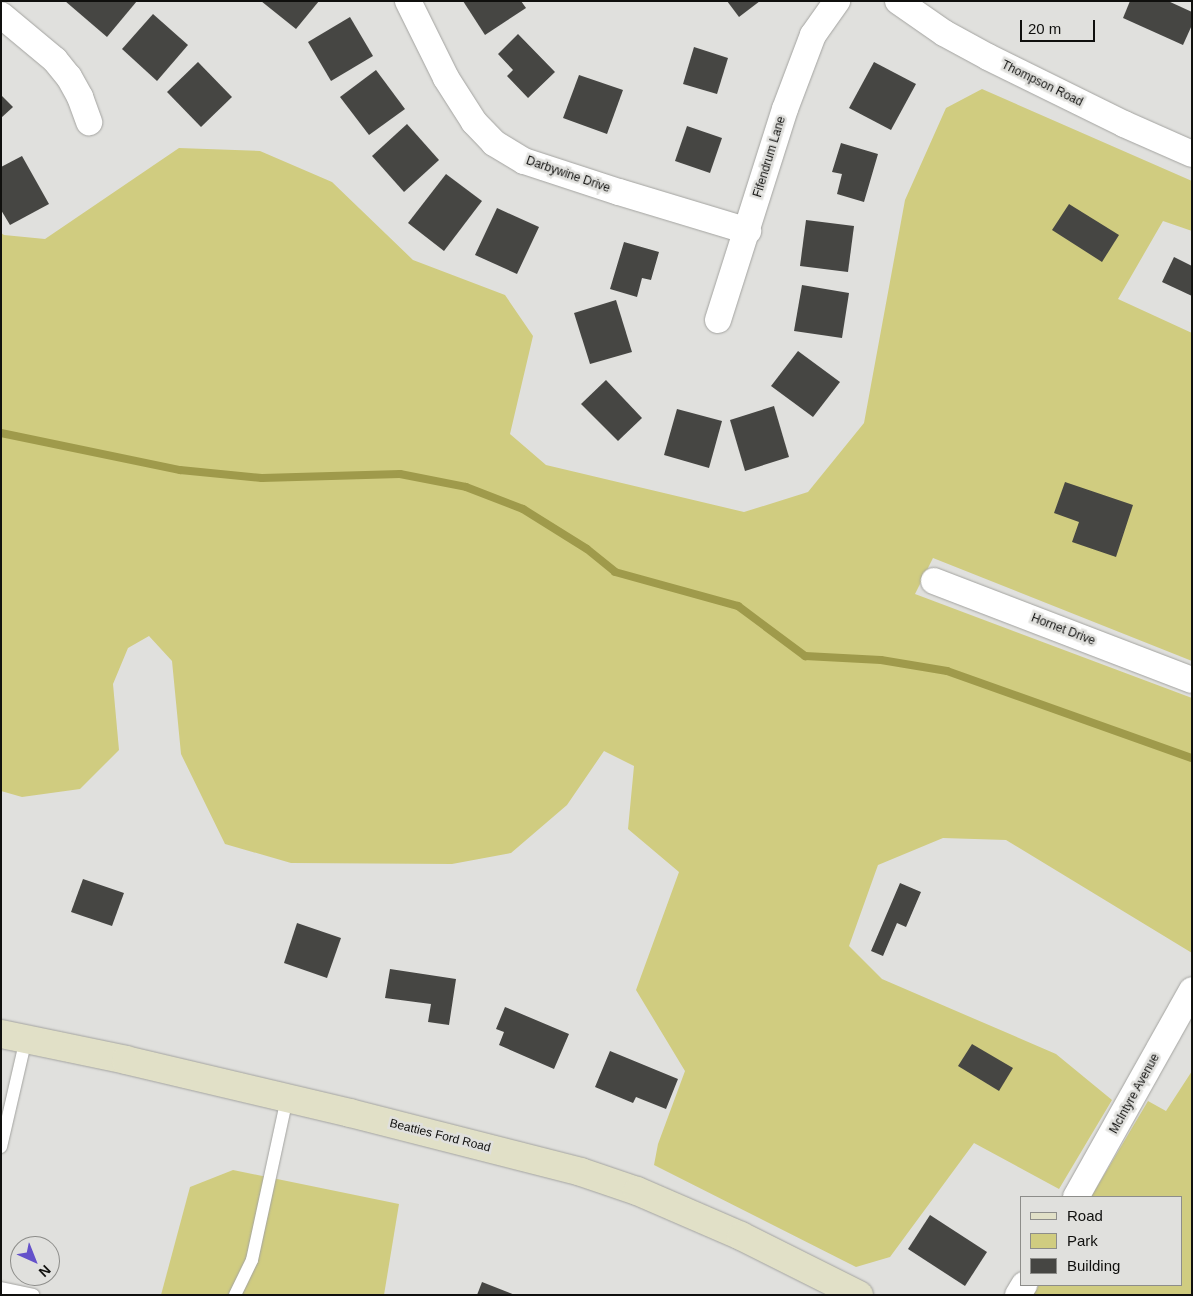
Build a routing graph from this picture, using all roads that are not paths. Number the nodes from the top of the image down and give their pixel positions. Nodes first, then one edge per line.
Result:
1 (408, 1) edge
2 (837, 1) edge
3 (898, 1) edge
4 (1, 15) edge
5 (88, 122) dead end
6 (1192, 154) edge
7 (748, 231) junction
8 (718, 320) dead end
9 (934, 581) dead end
10 (1192, 680) edge
11 (1192, 990) edge
12 (14, 1036) edge
13 (287, 1098) junction
14 (1, 1147) edge
15 (1077, 1196) edge
16 (1, 1288) edge
17 (33, 1295) edge
18 (235, 1295) edge
19 (860, 1295) edge

1 - 7 street, Darbywine Drive
2 - 7 street, Fifendrum Lane
3 - 6 street, Thompson Road
4 - 5 street
7 - 8 street, Fifendrum Lane
9 - 10 street, Hornet Drive
11 - 15 street, McIntyre Avenue
12 - 13 main road, Beatties Ford Road
12 - 14 lane
13 - 18 lane
13 - 19 main road, Beatties Ford Road
16 - 17 lane

